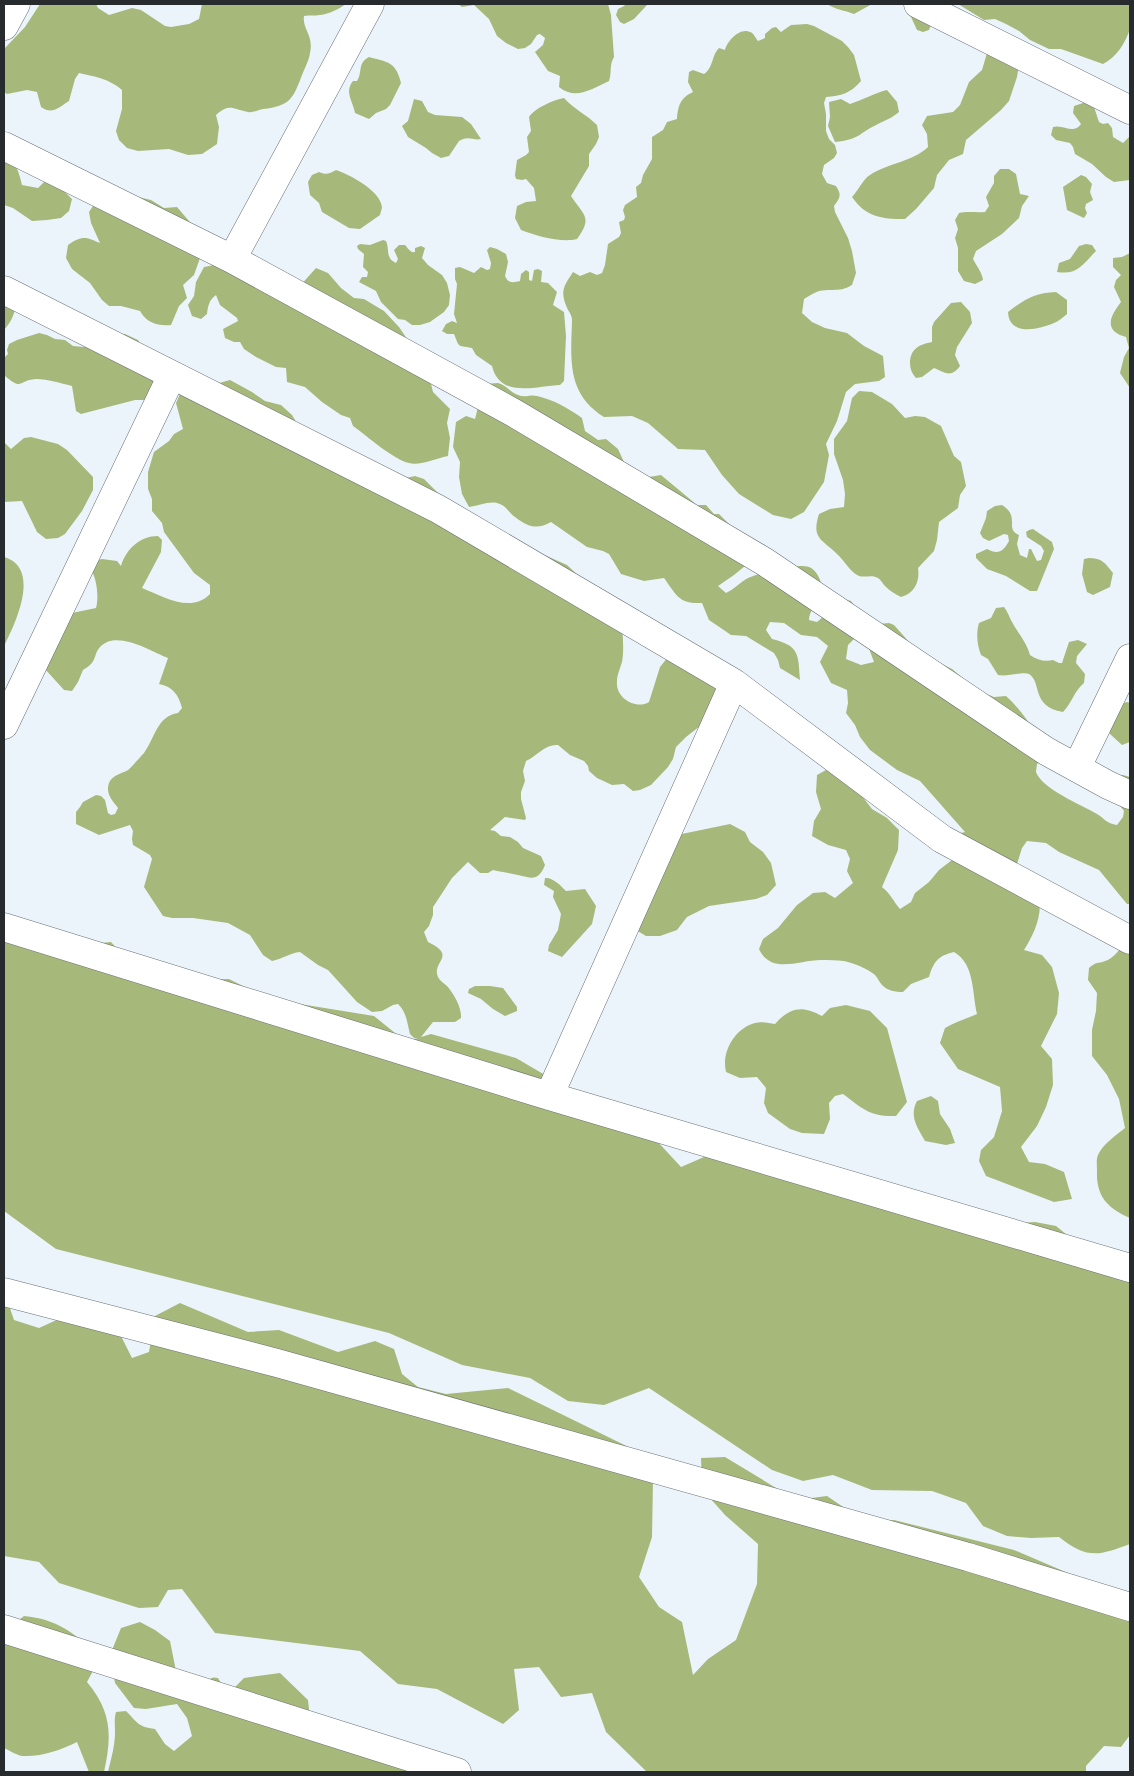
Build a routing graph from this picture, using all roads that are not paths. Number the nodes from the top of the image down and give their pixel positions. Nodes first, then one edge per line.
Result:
1 (16, 4) edge
2 (370, 4) edge
3 (918, 4) edge
4 (4, 26) edge
5 (1130, 110) edge
6 (4, 146) edge
7 (232, 259) junction
8 (4, 290) edge
9 (172, 375) junction
10 (1130, 658) edge
11 (734, 683) junction
12 (4, 725) edge
13 (1077, 767) junction
14 (1130, 795) edge
15 (4, 927) edge
16 (1130, 940) edge
17 (549, 1096) junction
18 (1130, 1268) edge
19 (4, 1292) edge
20 (1130, 1607) edge
21 (4, 1629) edge
22 (457, 1772) edge

1 - 4 street
2 - 7 street
3 - 5 street
6 - 7 street
7 - 13 street
8 - 9 street
9 - 11 street
9 - 12 street
10 - 13 street
11 - 16 street
11 - 17 street
13 - 14 street
15 - 17 street
17 - 18 street
19 - 20 street
21 - 22 street

